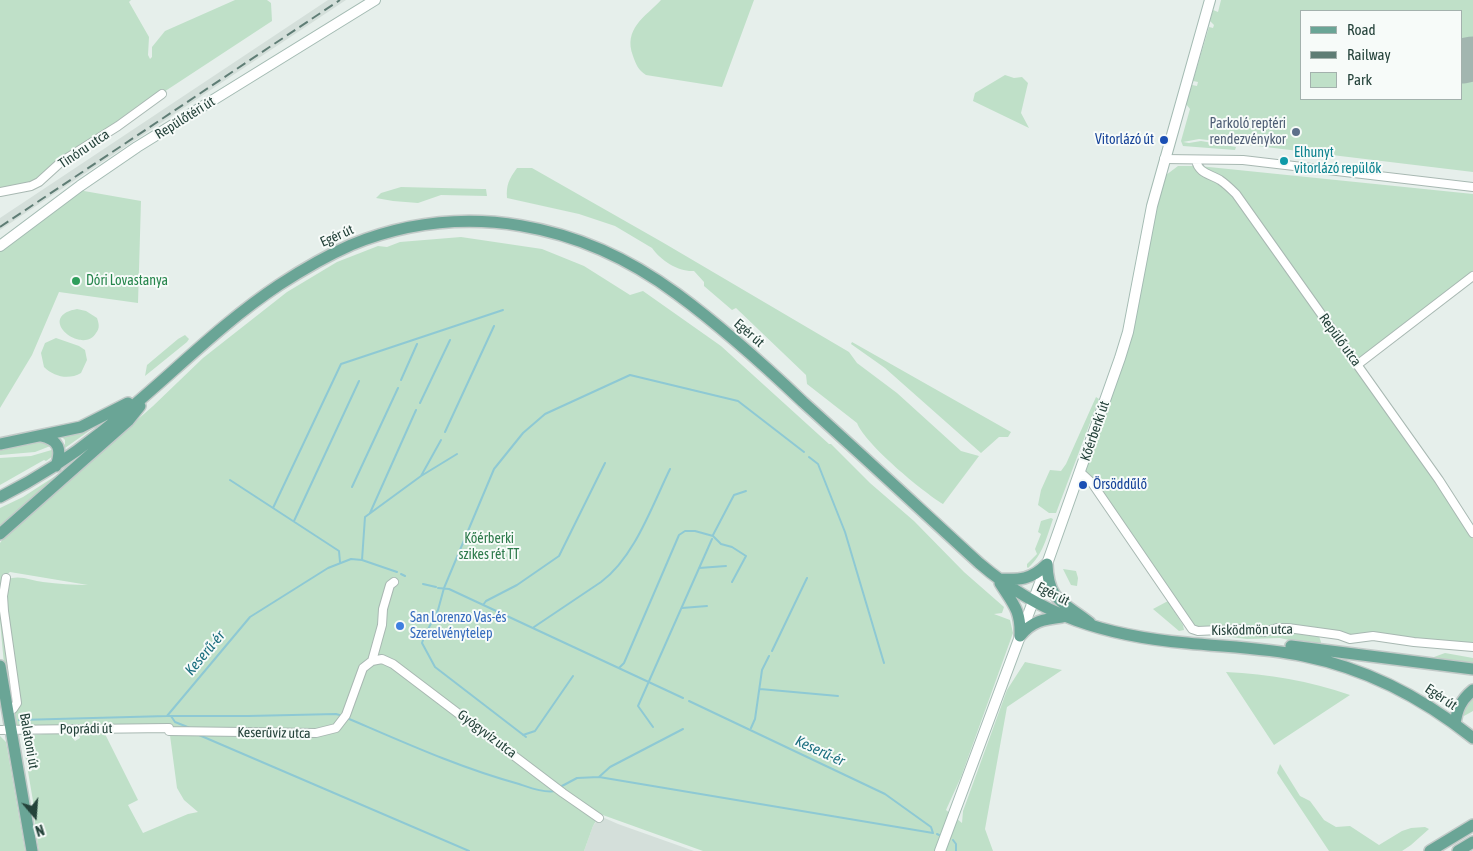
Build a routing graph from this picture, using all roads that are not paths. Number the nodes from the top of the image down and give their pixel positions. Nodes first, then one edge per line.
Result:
1 (375, 0) edge
2 (1210, 0) edge
3 (162, 94) dead end
4 (1164, 159) junction
5 (1196, 160) junction
6 (1473, 187) edge
7 (0, 192) edge
8 (0, 246) edge
9 (1473, 276) edge
10 (1357, 365) junction
11 (153, 389) junction
12 (41, 436) junction
13 (0, 444) edge
14 (56, 466) junction
15 (1080, 472) junction
16 (0, 497) edge
17 (1473, 533) edge
18 (0, 534) edge
19 (1047, 564) junction
20 (6, 578) dead end
21 (998, 579) junction
22 (394, 582) dead end
23 (1033, 601) junction
24 (1064, 617) junction
25 (1096, 627) junction
26 (1020, 636) junction
27 (1249, 647) junction
28 (1473, 647) edge
29 (372, 661) junction
30 (0, 666) edge
31 (1473, 669) edge
32 (1473, 690) edge
33 (8, 710) junction
34 (1456, 724) junction
35 (0, 730) edge
36 (12, 731) junction
37 (169, 731) joint
38 (1473, 738) edge
39 (599, 818) dead end
40 (1473, 825) edge
41 (1473, 842) edge
42 (32, 851) edge
43 (940, 851) edge
44 (1430, 851) edge
45 (1458, 851) edge

1 - 8 street, Repülőtéri út
2 - 4 street, Kőérberki út
3 - 7 street, Tinóru utca
4 - 5 street
4 - 15 street, Kőérberki út
5 - 6 street
5 - 10 street, Repülő utca
9 - 10 street
10 - 17 street, Repülő utca
11 - 12 main road
11 - 14 main road, Egér út
11 - 18 main road
11 - 21 main road, Egér út
12 - 13 main road
12 - 14 main road
14 - 16 main road, Egér út
15 - 19 street, Kőérberki út
15 - 28 street, Kisködmön utca
19 - 21 main road
19 - 23 street, Kőérberki út
19 - 25 main road
20 - 33 street
21 - 23 main road, Egér út
21 - 26 main road
22 - 29 street, Keserűvíz utca
23 - 24 main road, Egér út
23 - 26 street, Kőérberki út
24 - 25 main road, Egér út
24 - 26 main road
25 - 27 main road, Egér út
26 - 43 street, Kőérberki út
27 - 31 main road
27 - 34 main road, Egér út
29 - 37 street, Keserűvíz utca
29 - 39 street, Gyógyvíz utca
30 - 33 main road, Balatoni út
32 - 34 main road
33 - 36 main road, Balatoni út
34 - 38 main road, Egér út
35 - 36 street, Poprádi út
36 - 37 street, Poprádi út
36 - 42 main road, Balatoni út
40 - 44 main road
41 - 45 main road

